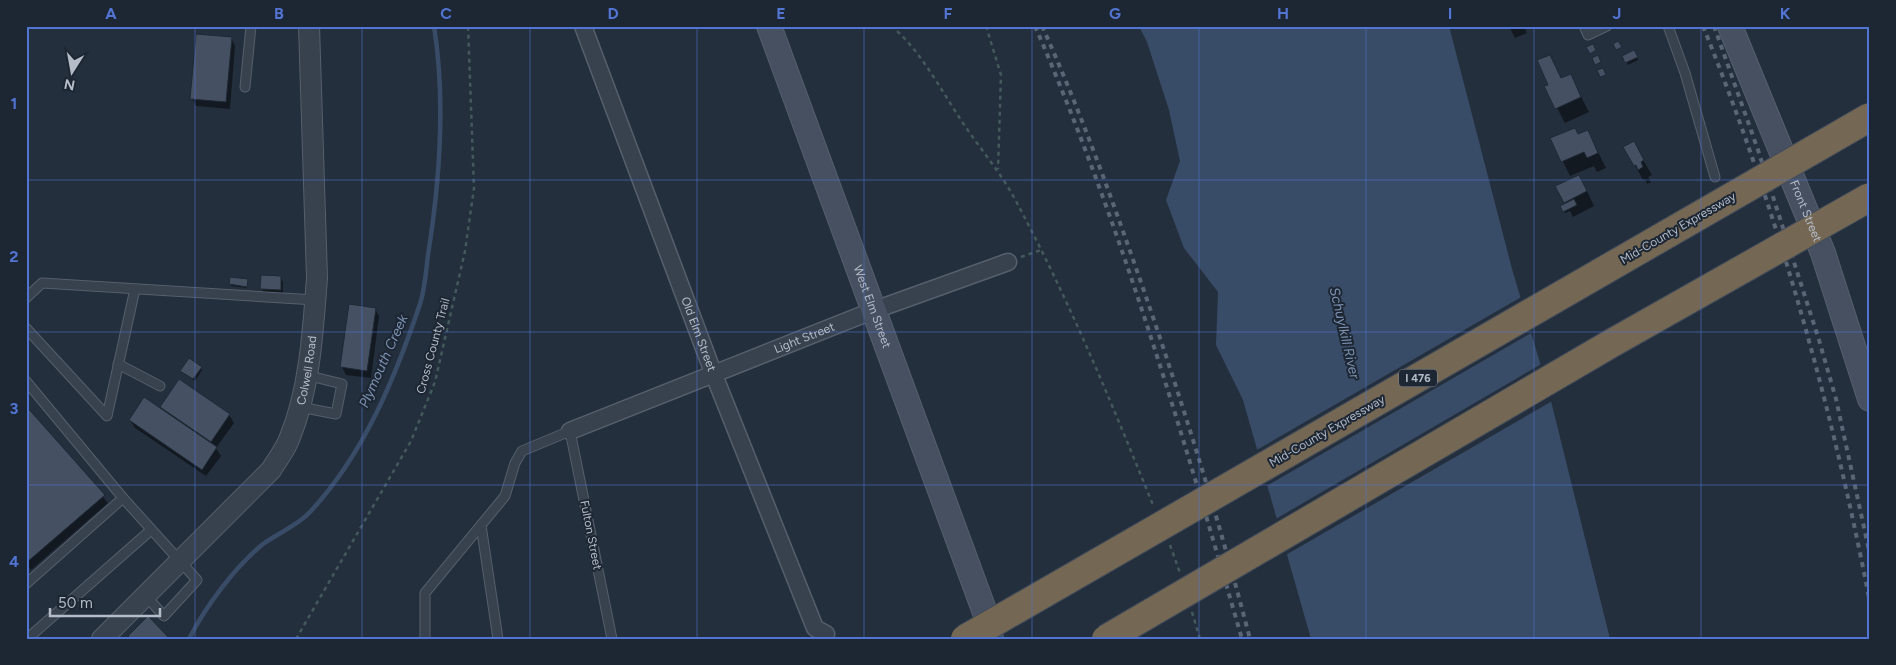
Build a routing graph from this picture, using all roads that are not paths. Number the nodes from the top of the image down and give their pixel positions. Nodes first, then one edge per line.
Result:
1 (251, 26) edge
2 (309, 26) edge
3 (583, 26) edge
4 (769, 26) edge
5 (1584, 26) edge
6 (1607, 26) edge
7 (1668, 26) edge
8 (1730, 26) edge
9 (245, 86) dead end
10 (1870, 117) edge
11 (1715, 177) dead end
12 (1870, 197) edge
13 (1008, 262) road end
14 (135, 289) junction
15 (26, 298) edge
16 (315, 300) junction
17 (872, 311) junction
18 (26, 328) edge
19 (118, 364) junction
20 (714, 375) junction
21 (306, 376) junction
22 (26, 381) edge
23 (160, 386) dead end
24 (1870, 399) edge
25 (300, 407) junction
26 (570, 431) junction
27 (123, 498) junction
28 (481, 525) junction
29 (151, 530) junction
30 (178, 562) junction
31 (26, 584) edge
32 (145, 595) junction
33 (826, 634) dead end
34 (27, 639) edge
35 (102, 639) edge
36 (425, 639) edge
37 (498, 639) edge
38 (612, 639) edge
39 (965, 639) edge
40 (991, 639) edge
41 (1106, 639) edge

1 - 9 lane
2 - 16 street, Colwell Road
3 - 20 street, Old Elm Street
4 - 17 main road, West Elm Street
5 - 6 lane
7 - 11 lane
8 - 24 main road, Front Street
10 - 39 highway, Mid-County Expressway / I 476, bridge
12 - 41 highway, bridge
13 - 17 street, Light Street
14 - 15 lane
14 - 16 lane
14 - 19 lane
16 - 21 street, Colwell Road
17 - 20 street, Light Street
17 - 40 main road, West Elm Street
18 - 19 lane
19 - 23 lane
20 - 26 street, Light Street
20 - 33 street, Old Elm Street
21 - 25 street, Colwell Road
21 - 25 lane
22 - 27 lane
25 - 30 street, Colwell Road
26 - 28 lane
26 - 38 lane, Fulton Street
27 - 29 lane
27 - 31 lane
28 - 36 lane
28 - 37 lane
29 - 30 lane
29 - 34 lane
30 - 32 street, Colwell Road
30 - 32 lane
32 - 35 street, Colwell Road

